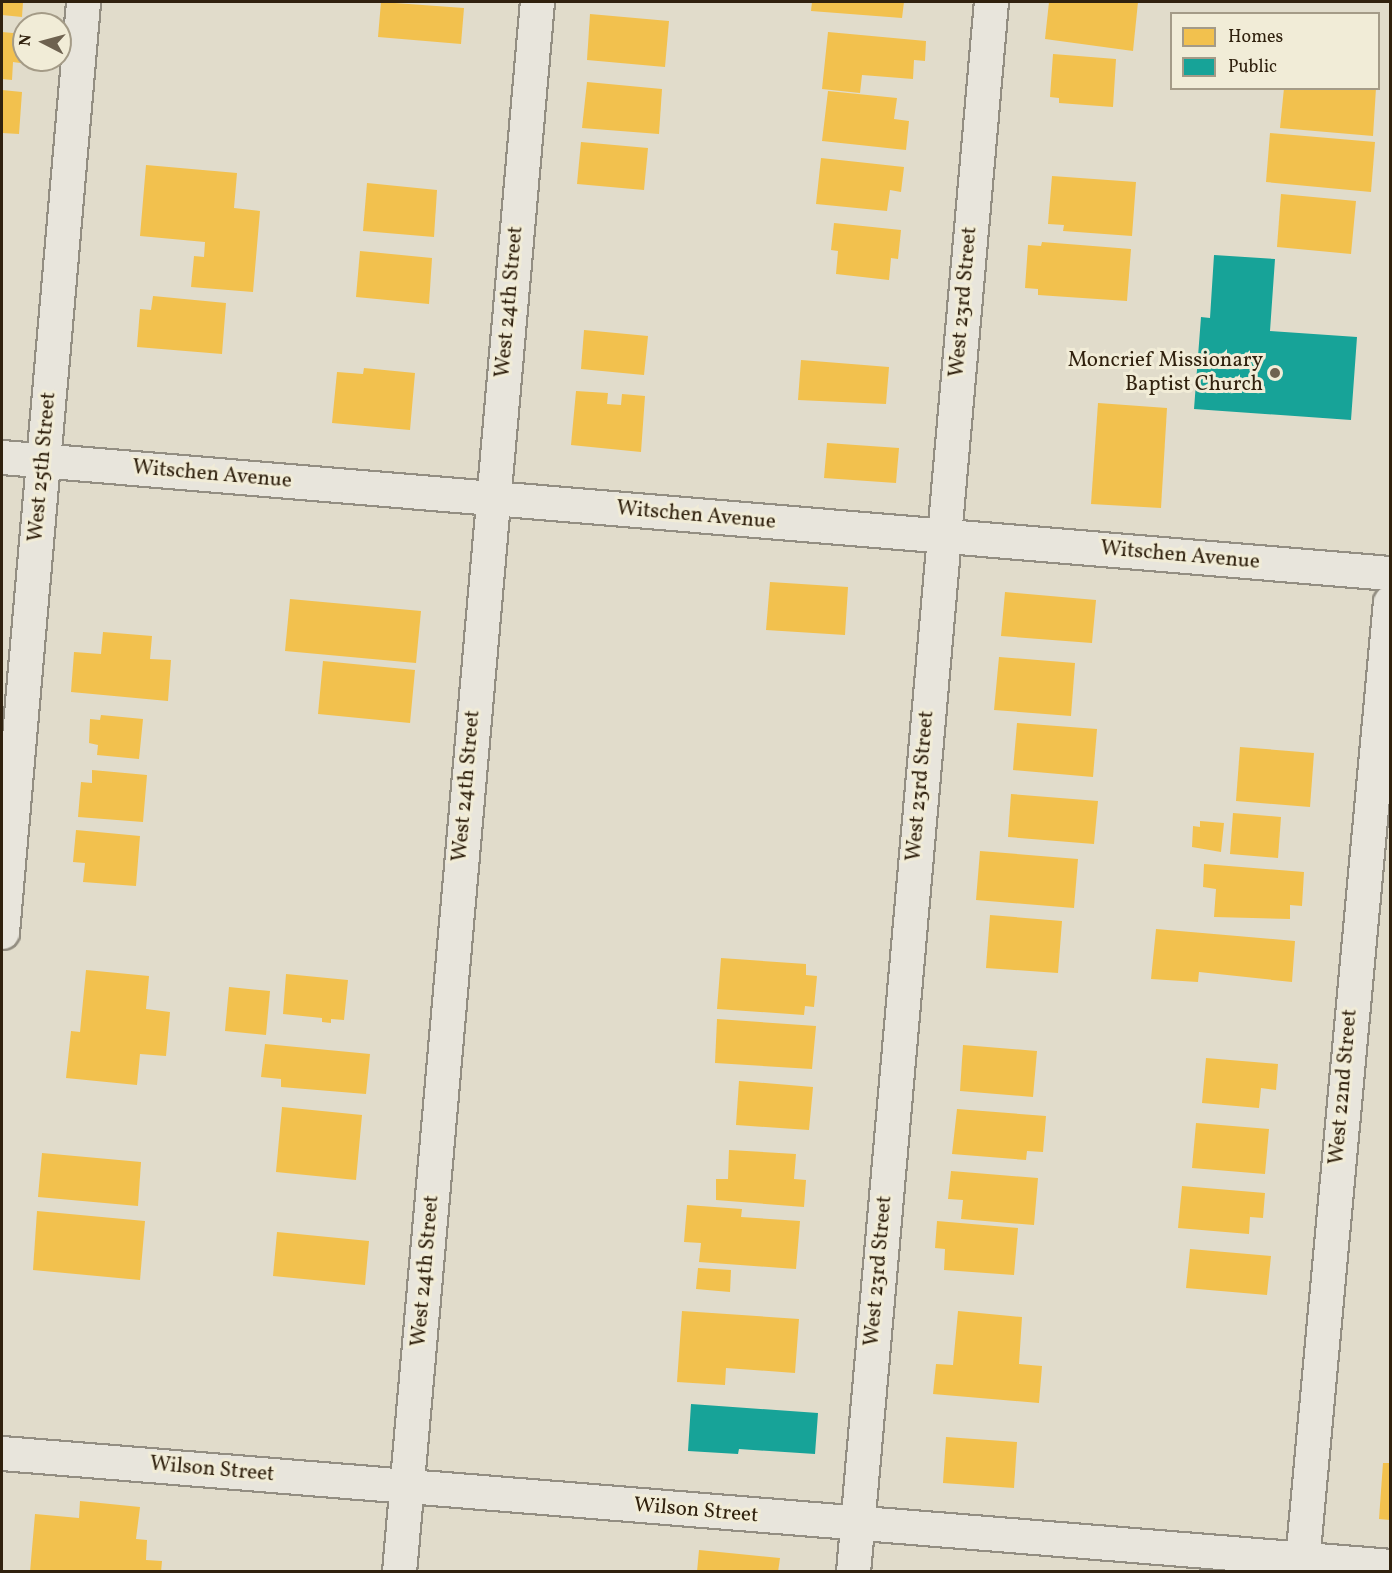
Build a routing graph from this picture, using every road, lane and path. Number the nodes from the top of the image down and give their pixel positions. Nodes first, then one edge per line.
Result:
1 (83, 2) edge
2 (537, 2) edge
3 (991, 2) edge
4 (2, 457) edge
5 (43, 461) junction
6 (493, 499) junction
7 (943, 536) junction
8 (1390, 573) edge
9 (1390, 602) edge
10 (2, 932) edge
11 (2, 1453) edge
12 (407, 1486) junction
13 (858, 1524) junction
14 (1302, 1565) edge
15 (1390, 1566) edge
16 (399, 1572) edge
17 (853, 1572) edge

1 - 5 street, West 25th Street
2 - 6 street, West 24th Street
3 - 7 street, West 23rd Street
4 - 5 street, Witschen Avenue
5 - 6 street, Witschen Avenue
5 - 10 street, West 25th Street
6 - 7 street, Witschen Avenue
6 - 12 street, West 24th Street
7 - 8 street, Witschen Avenue
7 - 13 street, West 23rd Street
9 - 14 street, West 22nd Street
11 - 12 street, Wilson Street
12 - 13 street, Wilson Street
12 - 16 street, West 24th Street
13 - 14 street, Wilson Street
13 - 17 street, West 23rd Street
14 - 15 street, Wilson Street

